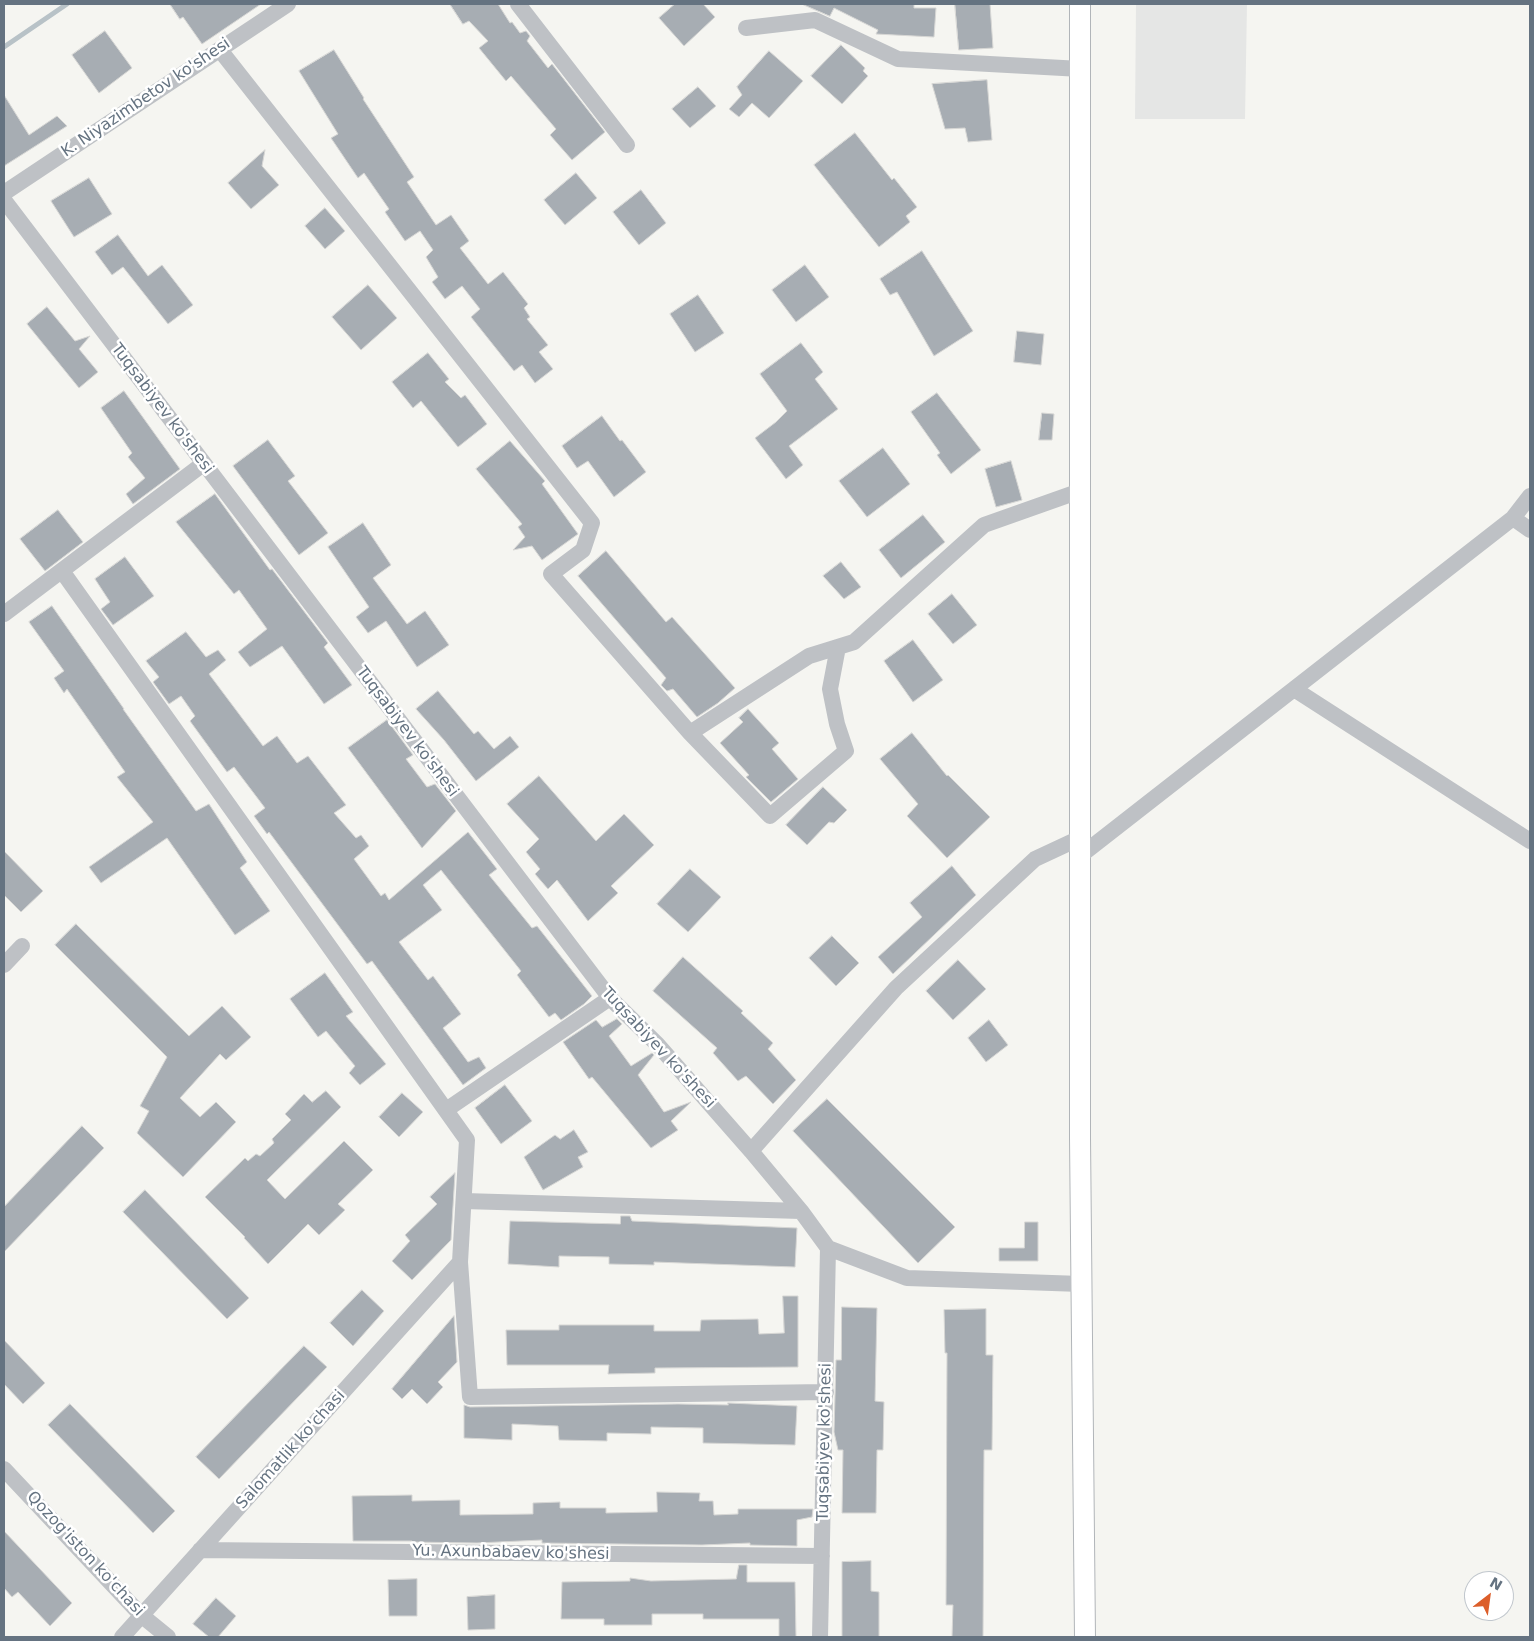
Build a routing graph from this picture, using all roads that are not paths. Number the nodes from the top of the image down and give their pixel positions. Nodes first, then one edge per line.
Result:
1 (288, 4) edge
2 (518, 4) edge
3 (1080, 4) edge
4 (746, 28) dead end
5 (220, 50) junction
6 (1081, 69) junction
7 (627, 145) dead end
8 (4, 193) edge
9 (4, 200) edge
10 (203, 464) junction
11 (1080, 491) junction
12 (1530, 496) edge
13 (1513, 518) junction
14 (1530, 530) edge
15 (62, 571) junction
16 (4, 614) edge
17 (838, 647) junction
18 (1294, 689) junction
19 (690, 733) junction
20 (1530, 841) edge
21 (1080, 847) junction
22 (22, 946) dead end
23 (4, 964) edge
24 (610, 998) junction
25 (446, 1110) junction
26 (751, 1151) junction
27 (464, 1201) junction
28 (801, 1211) junction
29 (828, 1248) junction
30 (460, 1262) junction
31 (1081, 1284) junction
32 (826, 1392) junction
33 (4, 1469) edge
34 (200, 1550) junction
35 (822, 1556) junction
36 (141, 1615) junction
37 (122, 1637) edge
38 (168, 1637) edge
39 (820, 1637) edge
40 (1085, 1637) edge

1 - 5 street, K. Niyazimbetov ko'shesi
2 - 7 street
3 - 6 main road
4 - 6 street
5 - 8 street, K. Niyazimbetov ko'shesi
5 - 19 street
6 - 11 main road
9 - 10 street, Tuqsabiyev ko'shesi
10 - 15 street
10 - 24 street, Tuqsabiyev ko'shesi
11 - 17 street
11 - 21 main road
12 - 13 street
13 - 14 street
13 - 18 street
15 - 16 street
15 - 25 street
17 - 19 street
17 - 19 street
18 - 20 street
18 - 21 street
21 - 26 street
21 - 31 main road
22 - 23 street
24 - 25 street
24 - 26 street, Tuqsabiyev ko'shesi
25 - 27 street
26 - 28 street, Tuqsabiyev ko'shesi
27 - 28 street
27 - 30 street
28 - 29 street, Tuqsabiyev ko'shesi
29 - 31 street
29 - 32 street, Tuqsabiyev ko'shesi
30 - 32 street
30 - 34 street, Salomatlik ko'chasi
31 - 40 main road
32 - 35 street, Tuqsabiyev ko'shesi
33 - 36 street, Qozog'iston ko'chasi
34 - 35 street, Yu. Axunbabaev ko'shesi
34 - 36 street, Salomatlik ko'chasi
35 - 39 street, Tuqsabiyev ko'shesi
36 - 37 street, Salomatlik ko'chasi
36 - 38 street, Qozog'iston ko'chasi

